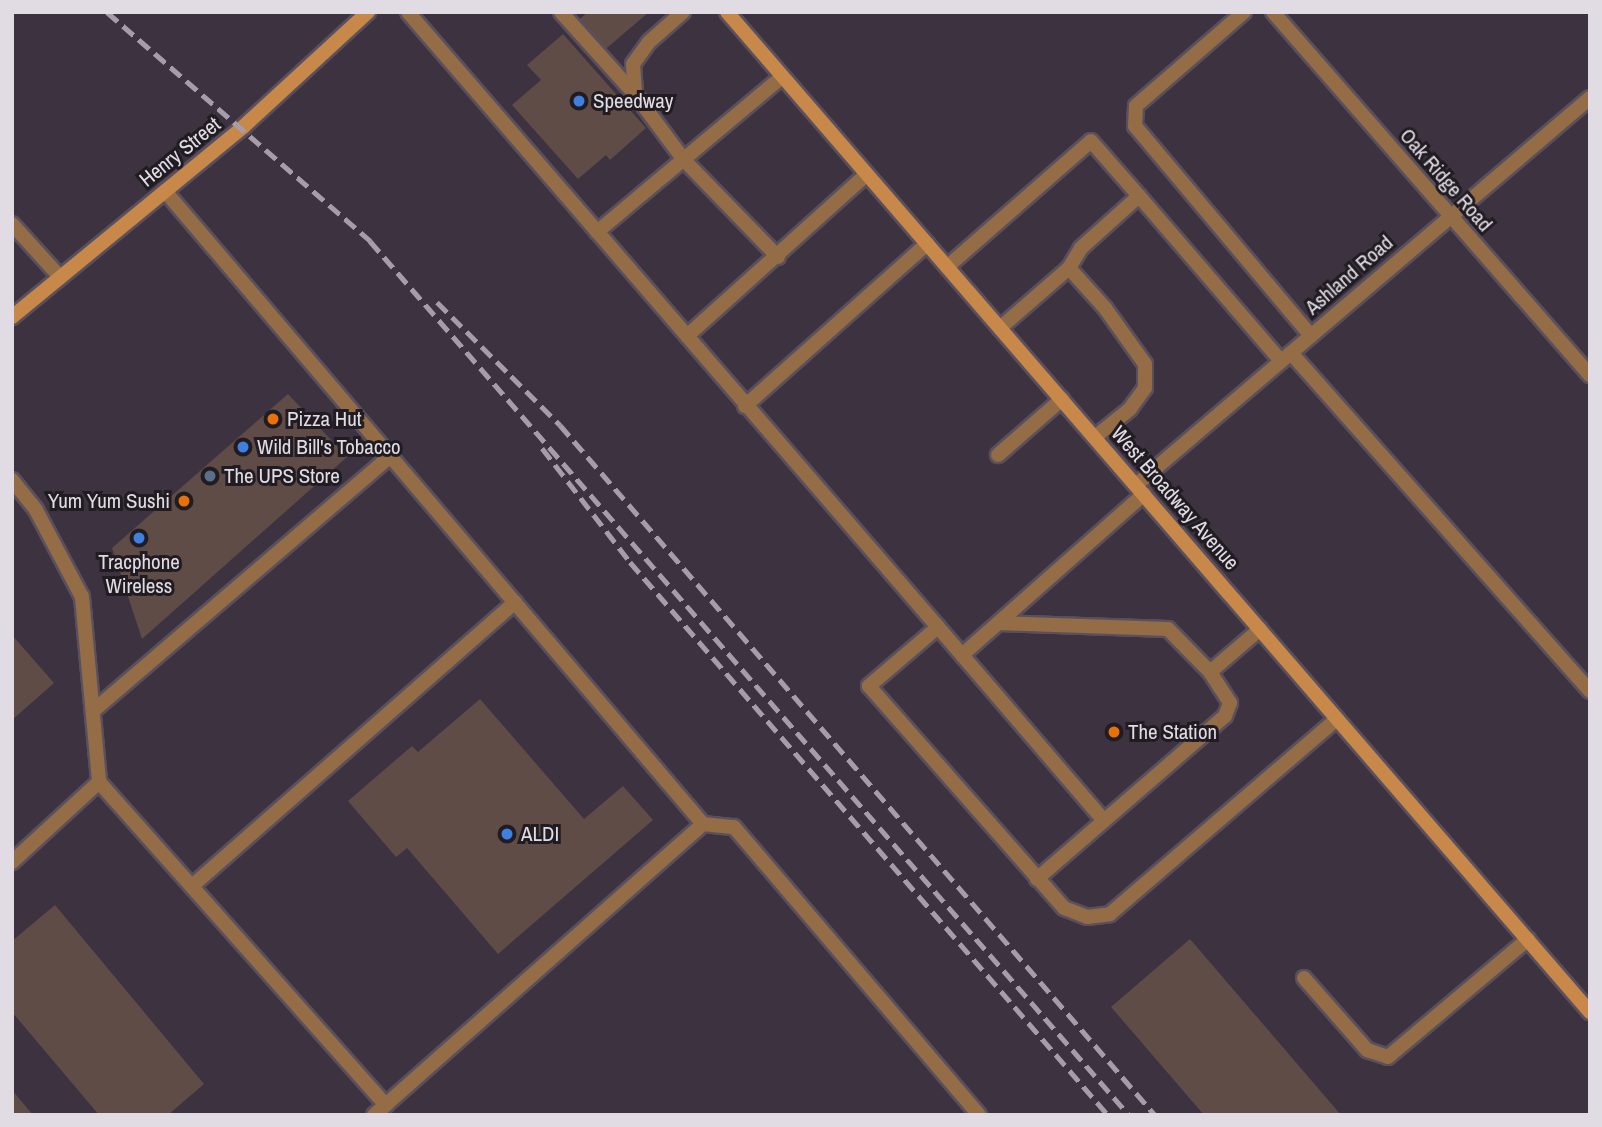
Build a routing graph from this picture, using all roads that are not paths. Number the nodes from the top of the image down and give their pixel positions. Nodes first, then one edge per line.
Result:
1 (368, 12) edge
2 (408, 12) edge
3 (561, 12) edge
4 (683, 12) edge
5 (727, 12) edge
6 (1244, 12) edge
7 (1273, 12) edge
8 (782, 77) junction
9 (635, 94) junction
10 (1590, 98) edge
11 (684, 160) junction
12 (866, 175) junction
13 (165, 191) junction
14 (1139, 196) junction
15 (1450, 217) junction
16 (12, 224) edge
17 (597, 232) junction
18 (927, 244) junction
19 (778, 257) junction
20 (947, 267) junction
21 (1069, 268) junction
22 (60, 277) junction
23 (12, 317) edge
24 (1000, 328) junction
25 (1311, 336) junction
26 (687, 337) junction
27 (1286, 357) junction
28 (1590, 375) edge
29 (1062, 399) junction
30 (745, 406) junction
31 (1095, 437) junction
32 (391, 456) junction
33 (999, 456) dead end
34 (12, 480) edge
35 (1140, 489) junction
36 (515, 603) junction
37 (998, 623) junction
38 (938, 627) junction
39 (1260, 629) junction
40 (962, 655) junction
41 (1210, 672) junction
42 (1590, 691) edge
43 (93, 711) junction
44 (1336, 719) junction
45 (99, 782) junction
46 (1104, 821) junction
47 (703, 824) junction
48 (12, 862) edge
49 (1037, 879) junction
50 (192, 886) junction
51 (1528, 939) junction
52 (1304, 978) dead end
53 (1590, 1012) edge
54 (386, 1104) junction
55 (374, 1115) edge
56 (979, 1115) edge

1 - 13 street, Henry Street
2 - 17 street
3 - 9 street
4 - 9 street
5 - 8 street, West Broadway Avenue
6 - 25 street
7 - 15 street, Oak Ridge Road
8 - 11 street
8 - 12 street, West Broadway Avenue
9 - 11 street
10 - 15 street, Ashland Road
11 - 17 street
11 - 19 street
12 - 18 street, West Broadway Avenue
12 - 19 street
13 - 22 street, Henry Street
13 - 32 street
14 - 20 street
14 - 21 street
14 - 27 street
15 - 25 street, Ashland Road
15 - 28 street, Oak Ridge Road
16 - 22 street
17 - 26 street
18 - 20 street, West Broadway Avenue
18 - 30 street
19 - 26 street
20 - 24 street, West Broadway Avenue
21 - 24 street
21 - 31 street
22 - 23 street, Henry Street
24 - 29 street, West Broadway Avenue
25 - 27 street, Ashland Road
26 - 30 street
27 - 35 street, Ashland Road
27 - 42 street
29 - 31 street, West Broadway Avenue
29 - 33 street
30 - 38 street
31 - 35 street, West Broadway Avenue
32 - 36 street
32 - 43 street
34 - 43 street
35 - 37 street, Ashland Road
35 - 39 street, West Broadway Avenue
36 - 47 street
36 - 50 street
37 - 40 street, Ashland Road
37 - 41 street
38 - 40 street
38 - 49 street
39 - 41 street
39 - 44 street, West Broadway Avenue
40 - 46 street
41 - 46 street
43 - 45 street
44 - 49 street
44 - 51 street, West Broadway Avenue
45 - 48 street
45 - 50 street
46 - 49 street
47 - 54 street
47 - 56 street
50 - 54 street
51 - 52 street
51 - 53 street, West Broadway Avenue
54 - 55 street

